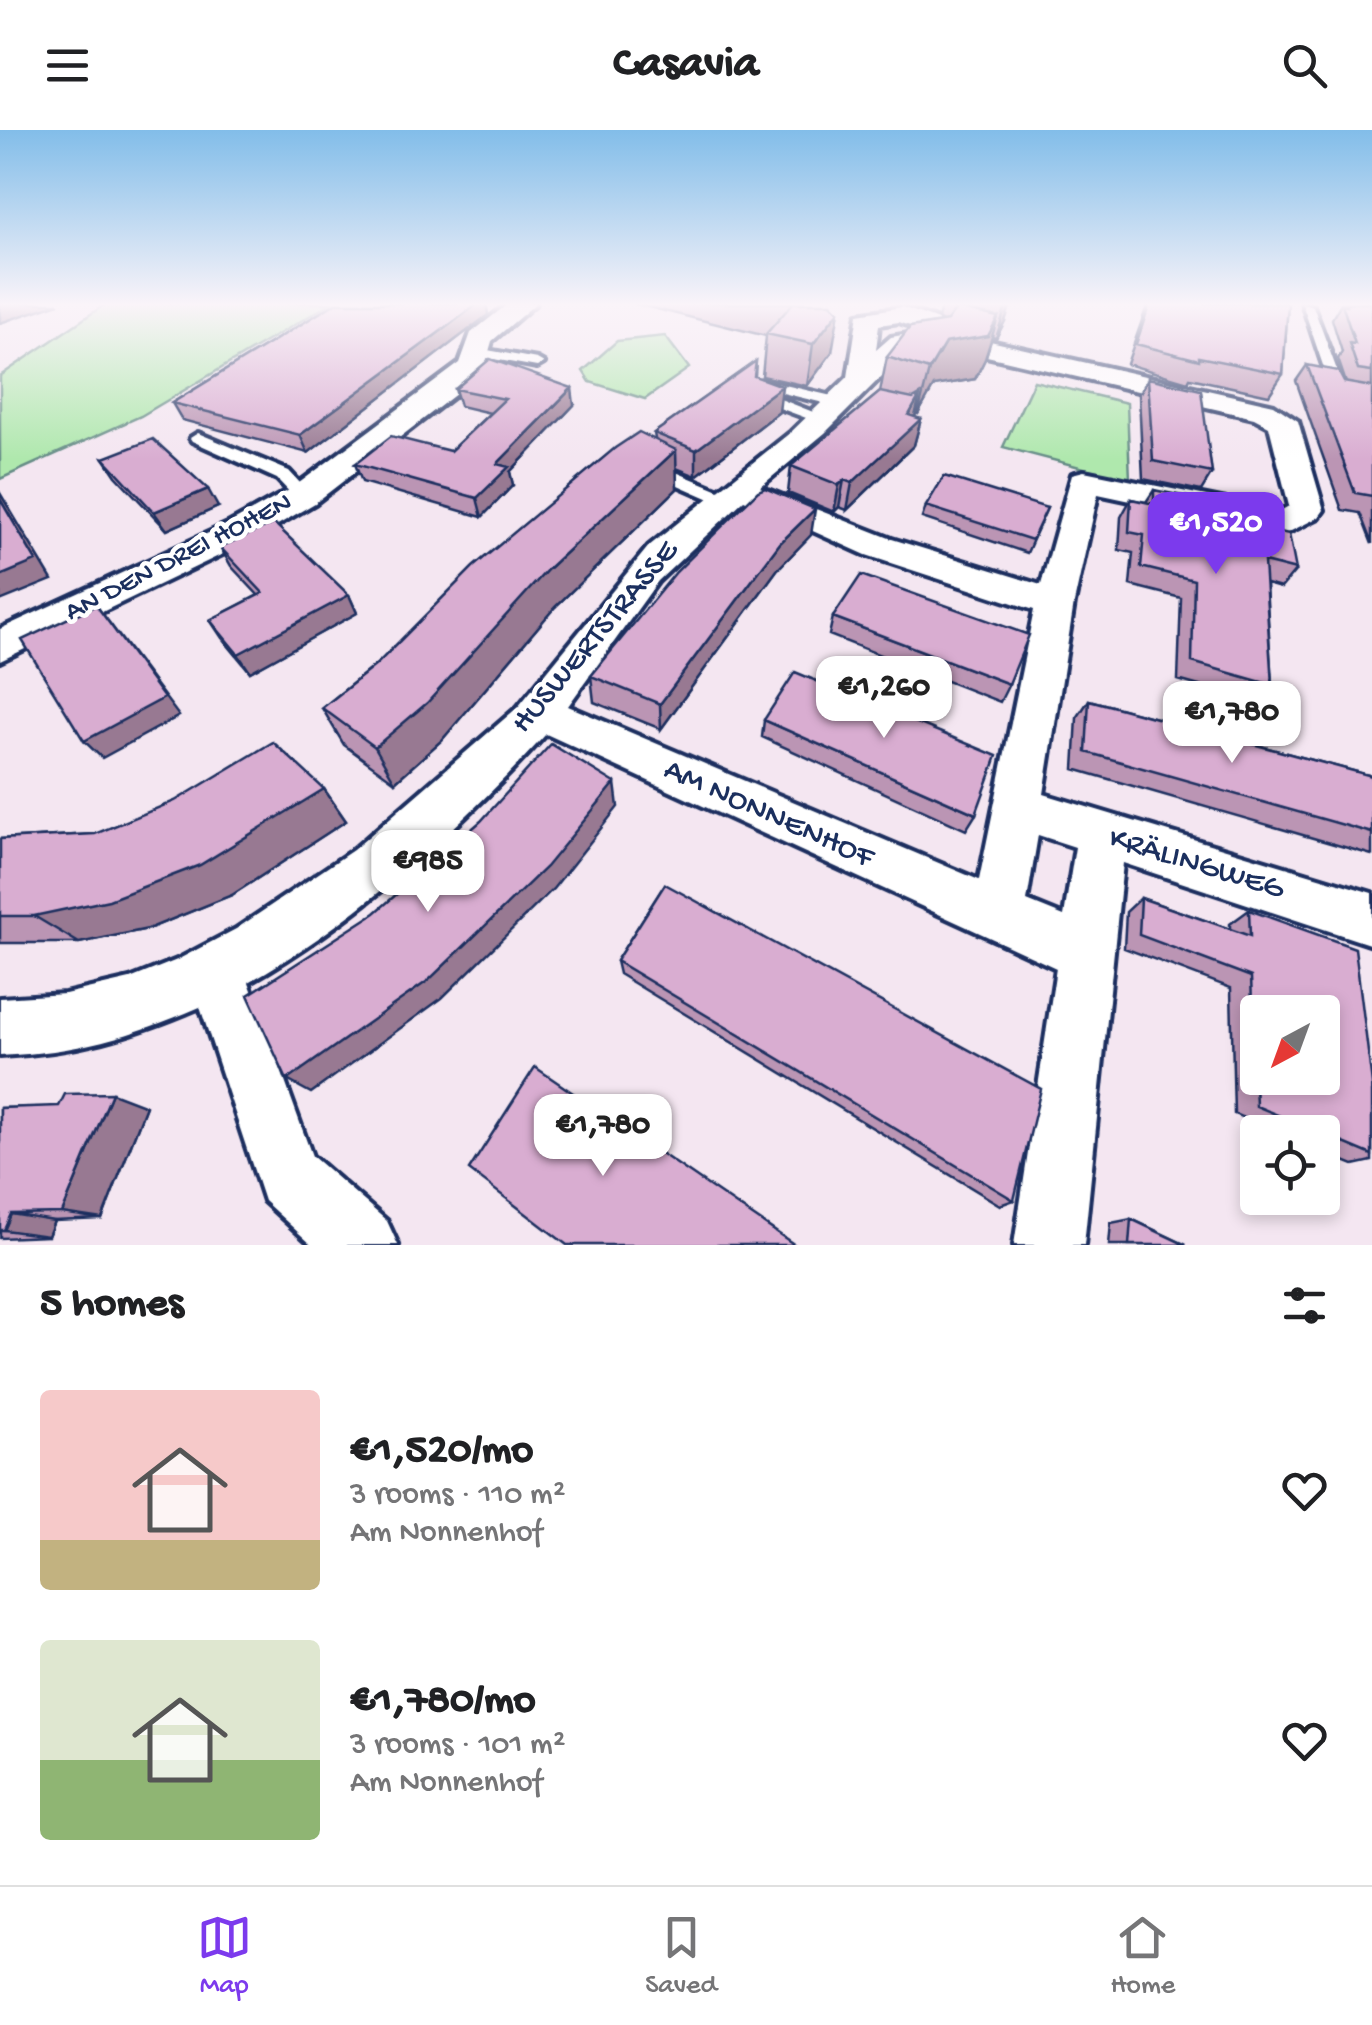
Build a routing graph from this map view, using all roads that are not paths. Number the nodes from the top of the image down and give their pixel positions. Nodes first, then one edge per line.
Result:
1 (475, 355) edge
2 (493, 355) edge
3 (869, 355) edge
4 (1033, 355) edge
5 (1322, 355) edge
6 (537, 363) dead end
7 (1372, 398) edge
8 (845, 400) junction
9 (198, 438) dead end
10 (652, 467) edge
11 (731, 493) junction
12 (303, 496) junction
13 (1055, 603) junction
14 (0, 646) edge
15 (539, 712) junction
16 (1020, 808) junction
17 (1100, 836) junction
18 (998, 917) junction
19 (1372, 919) edge
20 (1085, 953) junction
21 (216, 969) junction
22 (0, 1027) edge
23 (363, 1245) edge
24 (1049, 1245) edge

1 - 12 street, AN DEN DREI HOHEN
2 - 6 lane
3 - 8 street, HUSWERTSTRASSE
4 - 13 street
5 - 7 lane
8 - 8 lane
8 - 11 street, HUSWERTSTRASSE
9 - 12 lane
10 - 11 lane
11 - 13 street
11 - 15 street, HUSWERTSTRASSE
12 - 14 street, AN DEN DREI HOHEN
13 - 16 street
15 - 18 street, AM NONNENHOF
15 - 21 street, HUSWERTSTRASSE
16 - 17 street, KRÄLINGWEG
16 - 18 street
17 - 19 street, KRÄLINGWEG
17 - 20 street
18 - 20 street, AM NONNENHOF
20 - 24 street
21 - 22 street, HUSWERTSTRASSE
21 - 23 street

